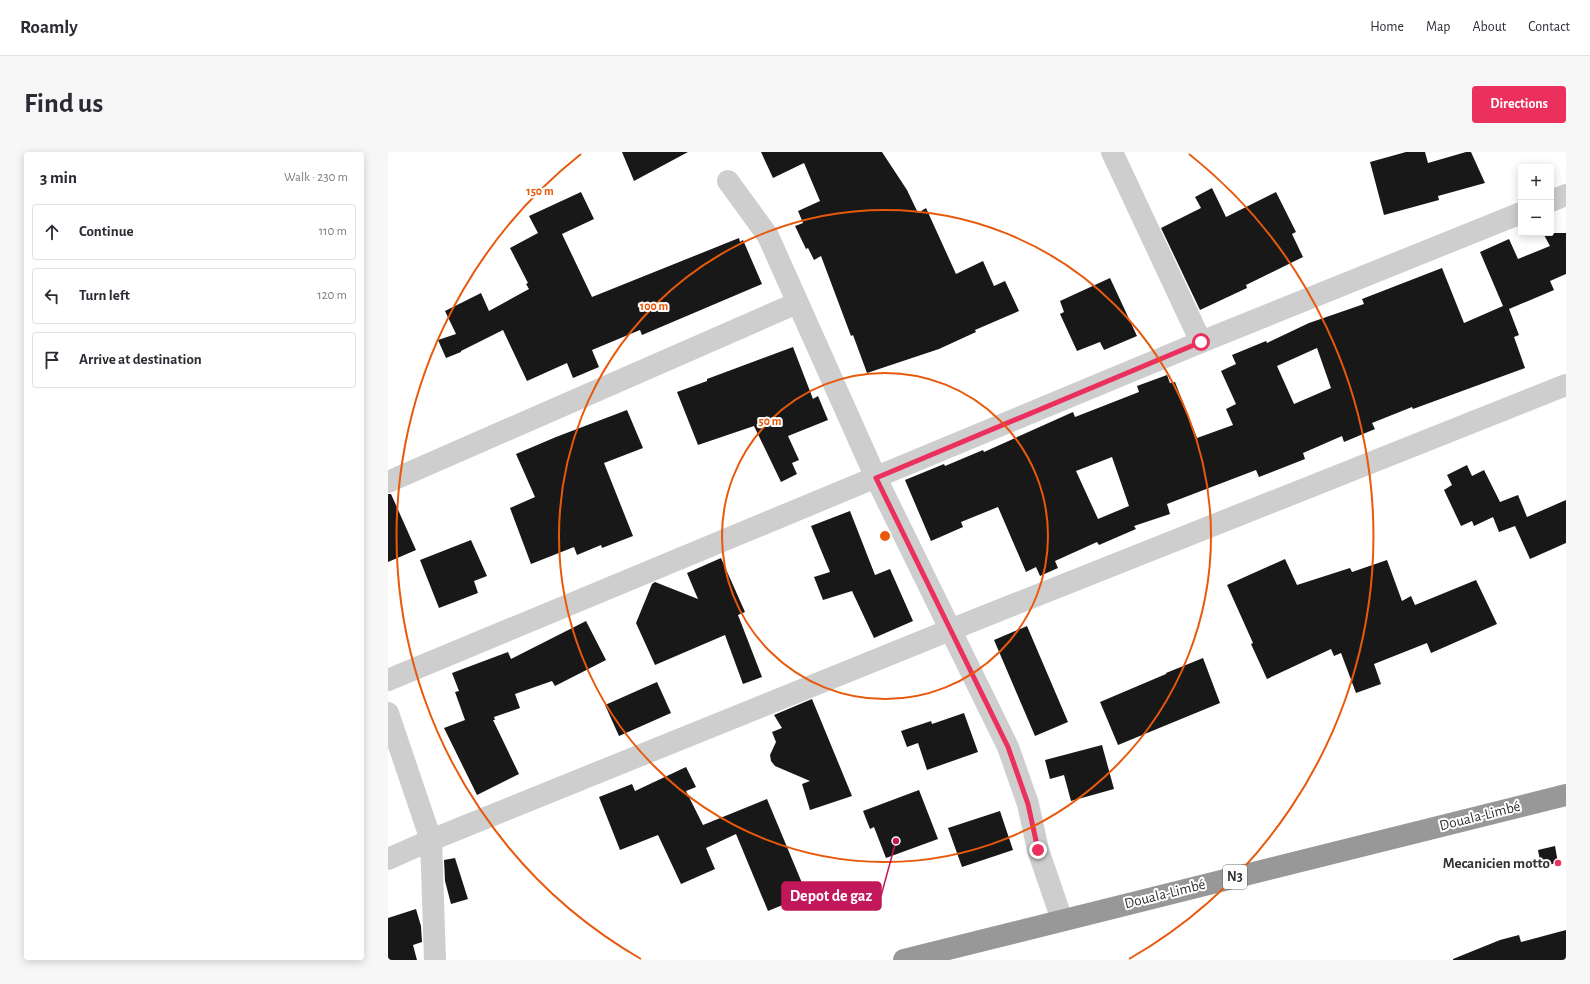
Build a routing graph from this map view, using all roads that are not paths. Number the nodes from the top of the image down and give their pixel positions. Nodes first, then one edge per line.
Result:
1 (1112, 152) edge
2 (728, 181) dead end
3 (1566, 195) edge
4 (1554, 200) edge
5 (1518, 214) edge
6 (797, 303) junction
7 (1201, 342) junction
8 (1566, 385) edge
9 (876, 478) junction
10 (388, 482) edge
11 (950, 630) junction
12 (388, 680) edge
13 (388, 713) edge
14 (1566, 795) edge
15 (431, 840) junction
16 (388, 859) edge
17 (1062, 920) junction
18 (436, 960) edge
19 (904, 960) edge

1 - 7 street
2 - 6 street
3 - 4 street
5 - 7 street
6 - 9 street
6 - 10 street
7 - 9 street
8 - 11 street
9 - 11 street
9 - 12 street
11 - 15 street
11 - 17 street
13 - 15 street
14 - 17 highway, Douala-Limbé / N3
15 - 16 street
15 - 18 street
17 - 19 highway, Douala-Limbé / N3

